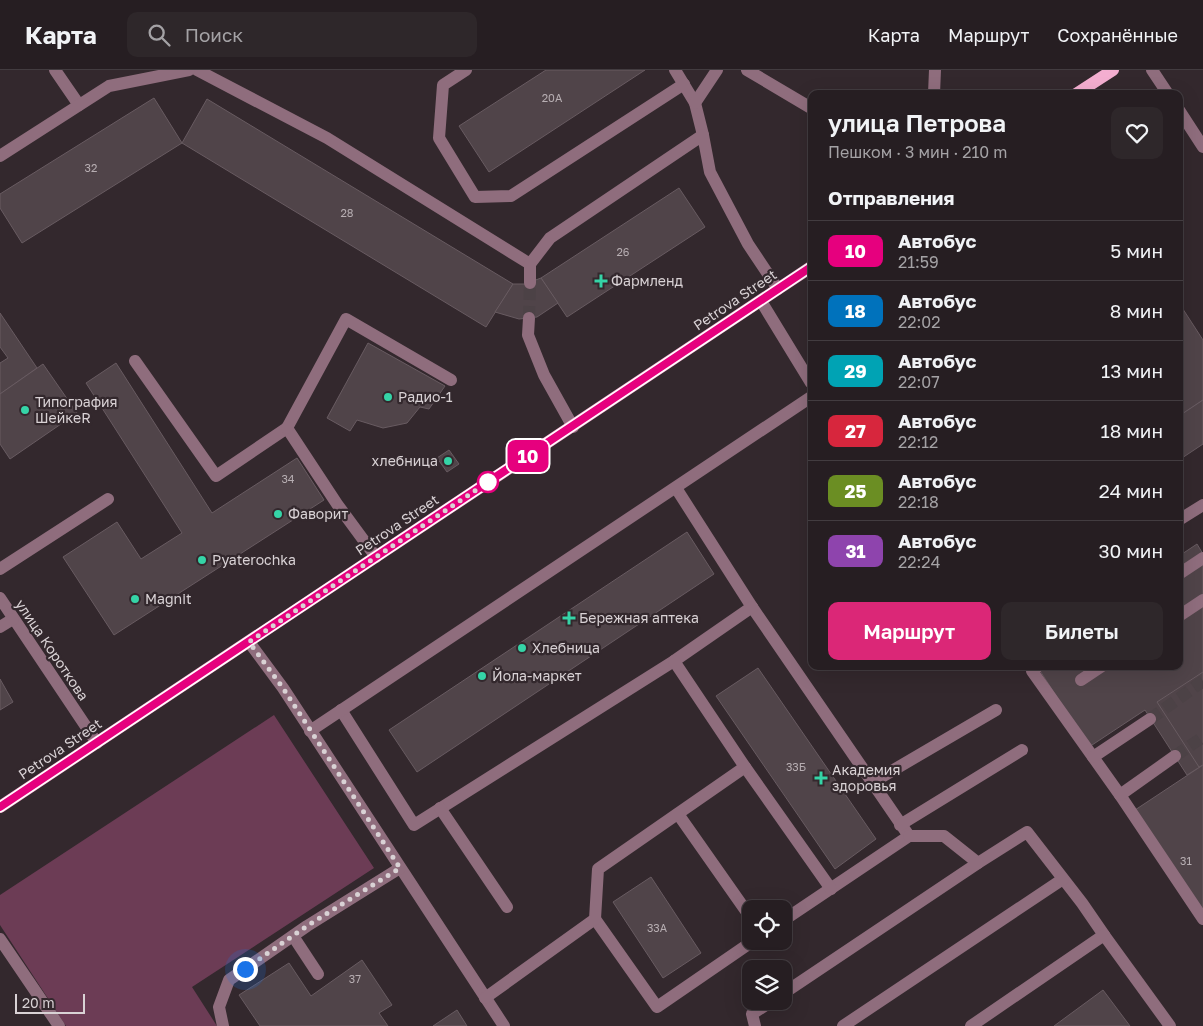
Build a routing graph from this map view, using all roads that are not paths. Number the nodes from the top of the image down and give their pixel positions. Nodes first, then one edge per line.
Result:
1 (55, 70) edge
2 (189, 70) edge
3 (198, 70) edge
4 (466, 70) edge
5 (675, 70) edge
6 (717, 70) edge
7 (747, 70) edge
8 (935, 70) edge
9 (1113, 70) edge
10 (1152, 70) edge
11 (684, 84) junction
12 (934, 90) edge
13 (1082, 90) edge
14 (1165, 90) edge
15 (695, 103) junction
16 (79, 105) junction
17 (808, 106) edge
18 (1183, 116) edge
19 (703, 135) junction
20 (1203, 147) edge
21 (0, 156) edge
22 (530, 264) junction
23 (808, 269) edge
24 (530, 283) tunnel mouth
25 (778, 289) junction
26 (761, 301) junction
27 (529, 318) tunnel mouth
28 (135, 361) dead end
29 (808, 378) edge
30 (451, 380) dead end
31 (808, 399) edge
32 (573, 427) junction
33 (287, 428) junction
34 (676, 488) junction
35 (108, 499) dead end
36 (1203, 505) edge
37 (1183, 518) edge
38 (376, 557) junction
39 (1203, 558) edge
40 (0, 569) edge
41 (1183, 571) edge
42 (1203, 600) edge
43 (1, 602) edge
44 (752, 607) junction
45 (1183, 613) edge
46 (13, 618) junction
47 (0, 627) edge
48 (249, 642) junction
49 (674, 661) junction
50 (1033, 670) edge
51 (1096, 670) edge
52 (1081, 680) dead end
53 (341, 710) junction
54 (996, 710) dead end
55 (1150, 719) tunnel mouth
56 (310, 731) junction
57 (97, 743) junction
58 (1022, 750) dead end
59 (1175, 756) tunnel mouth
60 (1093, 757) junction
61 (745, 767) junction
62 (873, 782) junction
63 (1120, 795) junction
64 (0, 807) edge
65 (440, 808) junction
66 (678, 814) junction
67 (900, 825) junction
68 (909, 836) junction
69 (978, 863) junction
70 (400, 868) junction
71 (1064, 879) junction
72 (831, 889) junction
73 (742, 905) edge
74 (507, 907) dead end
75 (792, 915) edge
76 (595, 919) junction
77 (1203, 920) edge
78 (1104, 935) junction
79 (293, 936) junction
80 (0, 939) edge
81 (742, 949) edge
82 (318, 974) dead end
83 (792, 988) edge
84 (486, 998) junction
85 (758, 1010) edge
86 (59, 1026) edge
87 (223, 1026) edge
88 (504, 1026) edge
89 (755, 1026) edge
90 (843, 1026) edge
91 (971, 1026) edge
92 (1170, 1026) edge

1 - 16 street
2 - 16 street
3 - 22 street
4 - 11 street
5 - 11 street
6 - 15 street
7 - 17 street
8 - 12 street
9 - 13 main road
10 - 14 street
11 - 15 street
15 - 19 street
16 - 21 street
18 - 20 street
19 - 22 street
19 - 25 street
22 - 24 street
23 - 25 main road, Petrova Street
25 - 26 main road, Petrova Street
26 - 29 street
26 - 32 main road, Petrova Street
27 - 32 street
28 - 33 street
30 - 33 street
31 - 34 street
32 - 38 main road, Petrova Street
33 - 38 street
34 - 44 street
34 - 53 street
35 - 40 street
36 - 37 street
38 - 48 main road, Petrova Street
39 - 41 street
42 - 45 street
43 - 46 street, улица Короткова
44 - 49 street
44 - 62 street
46 - 47 street
46 - 57 street, улица Короткова
48 - 56 street
48 - 57 main road, Petrova Street
49 - 61 street
49 - 65 street
50 - 60 street
51 - 52 street
53 - 56 street
53 - 65 street
54 - 62 street
55 - 60 street
56 - 70 street
57 - 64 main road, Petrova Street
58 - 67 street
59 - 63 street
60 - 63 street
61 - 66 street
61 - 72 street
62 - 67 street
63 - 77 street
65 - 74 street
66 - 73 street
66 - 76 street
67 - 68 street
68 - 69 street
68 - 72 street
69 - 71 street
69 - 83 street
70 - 79 street
70 - 84 street
71 - 78 street
71 - 90 street
72 - 75 street
76 - 81 street
76 - 84 street
78 - 91 street
78 - 92 street
79 - 82 street
79 - 87 street
80 - 86 street
84 - 88 street
85 - 89 street

